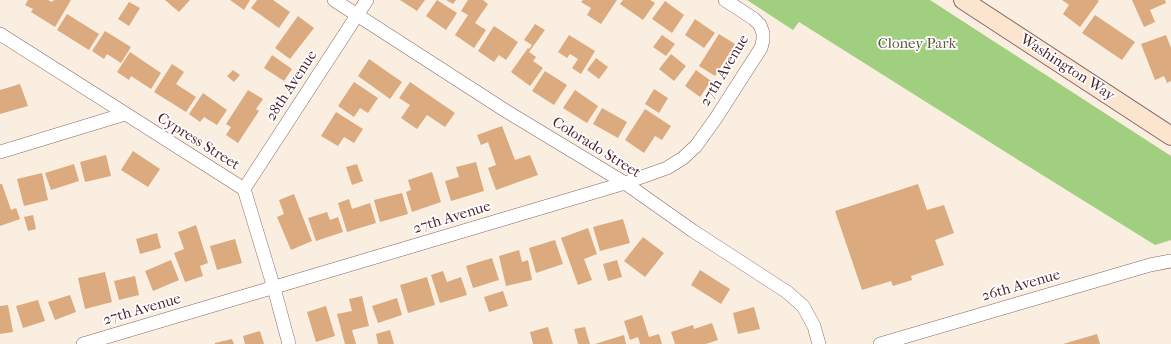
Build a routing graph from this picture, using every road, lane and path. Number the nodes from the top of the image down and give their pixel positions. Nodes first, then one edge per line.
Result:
1 (334, 0) edge
2 (367, 0) edge
3 (725, 0) edge
4 (963, 0) edge
5 (357, 15) junction
6 (0, 34) edge
7 (125, 114) junction
8 (1171, 136) edge
9 (0, 152) edge
10 (625, 183) junction
11 (244, 189) junction
12 (1171, 262) edge
13 (274, 288) junction
14 (83, 344) edge
15 (289, 344) edge
16 (819, 344) edge
17 (880, 344) edge

1 - 5 street, Colorado Street
2 - 5 street, 28th Avenue
3 - 10 street, 27th Avenue
4 - 8 main road, Washington Way
5 - 10 street, Colorado Street
5 - 11 street, 28th Avenue
6 - 7 street, Cypress Street
7 - 9 street
7 - 11 street, Cypress Street
10 - 13 street, 27th Avenue
10 - 16 street, Colorado Street
11 - 13 street, Cypress Street
12 - 17 street, 26th Avenue
13 - 14 street, 27th Avenue
13 - 15 street, Cypress Street

